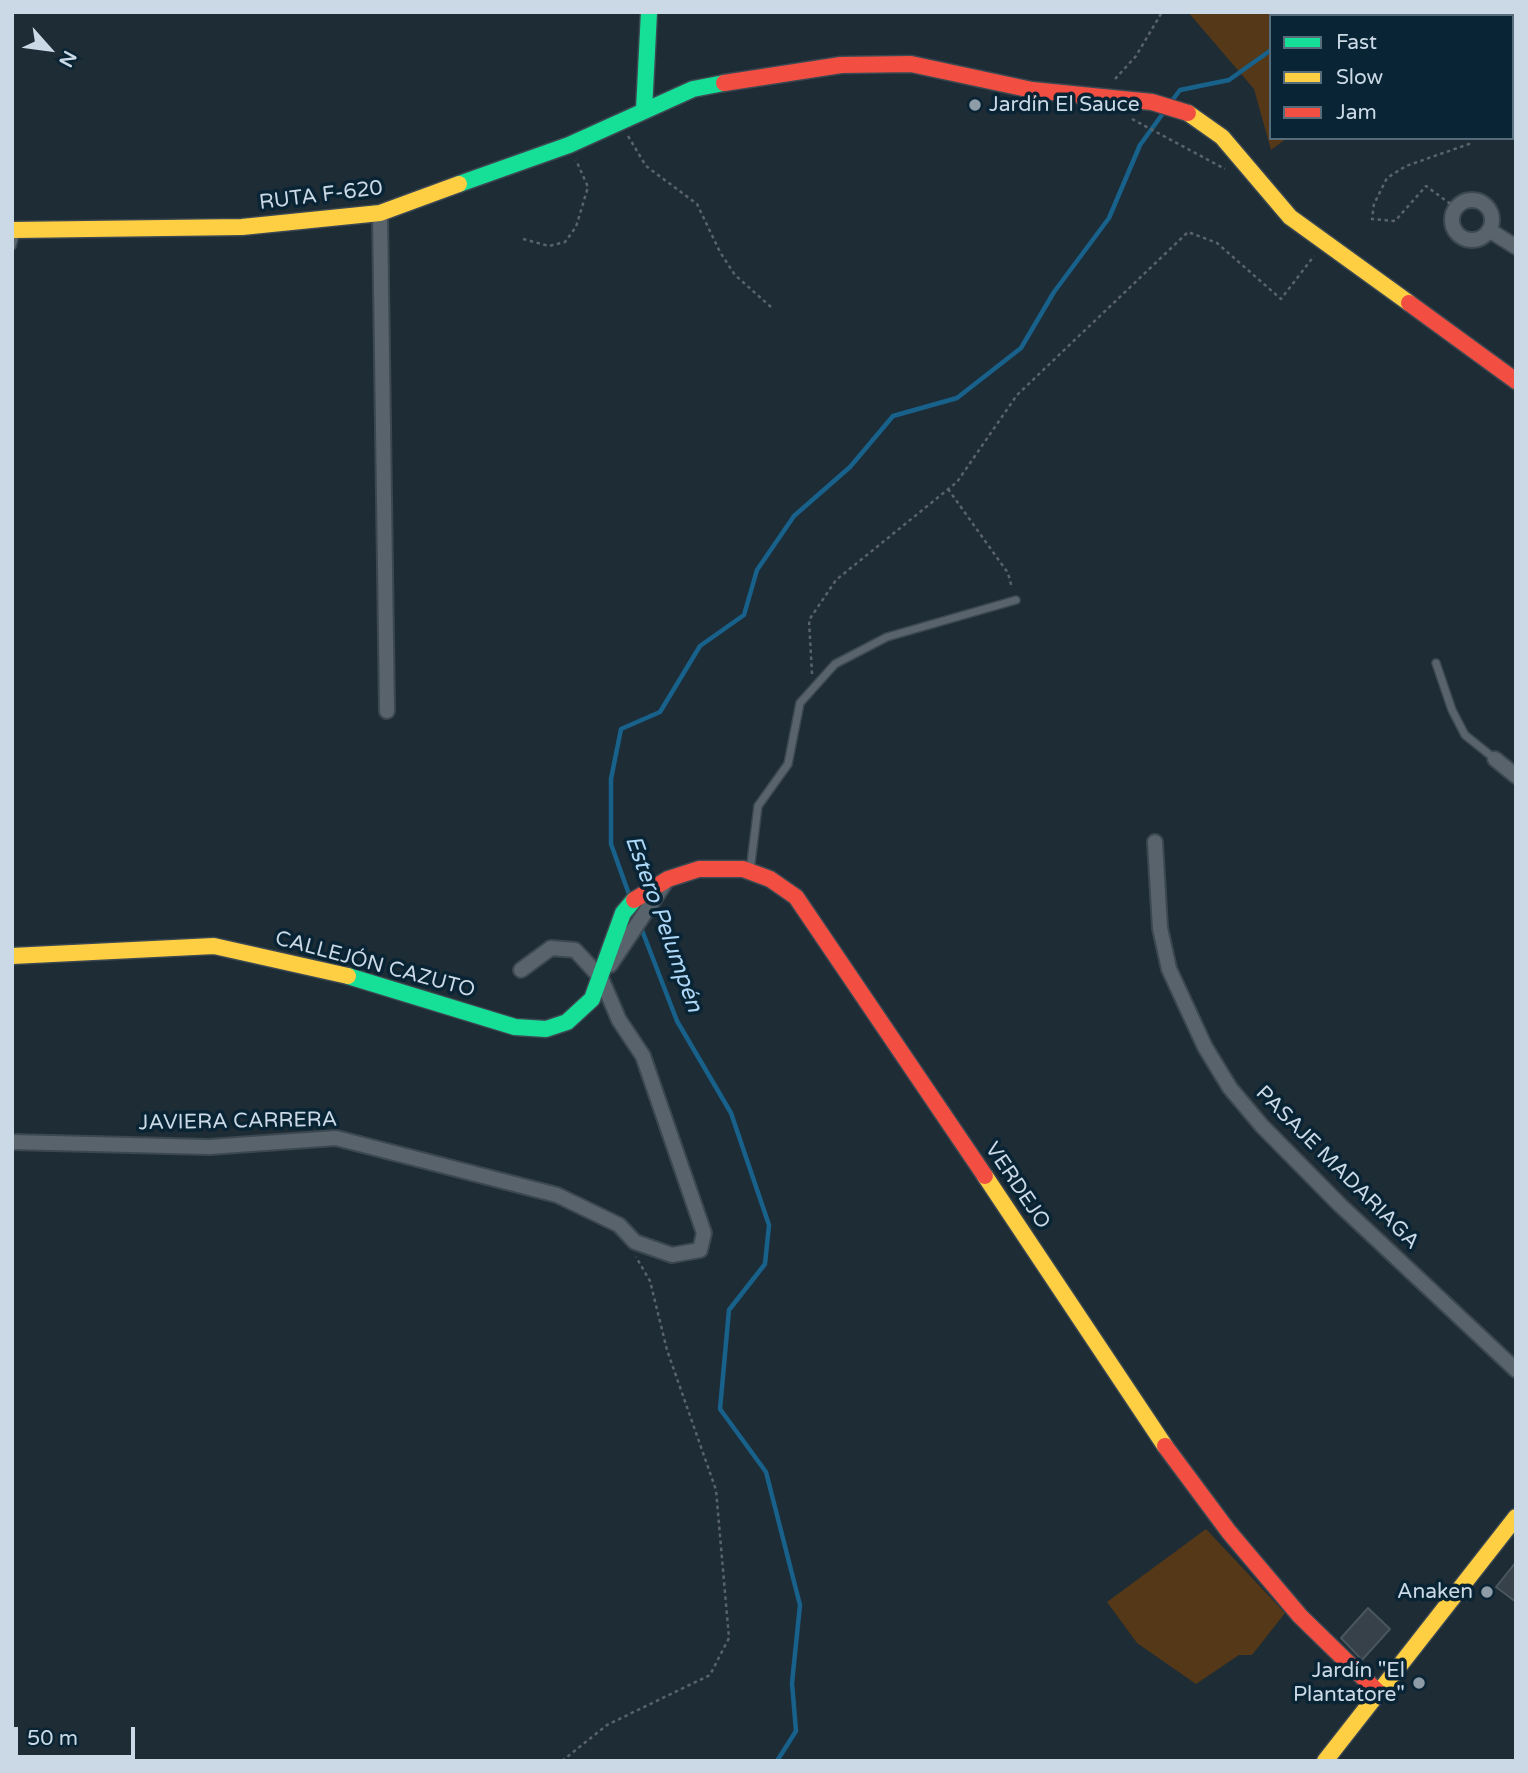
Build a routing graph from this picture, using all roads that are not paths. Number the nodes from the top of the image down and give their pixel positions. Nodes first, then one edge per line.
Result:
1 (649, 12) edge
2 (644, 110) junction
3 (380, 213) junction
4 (1489, 230) junction
5 (14, 235) edge
6 (1516, 247) edge
7 (1516, 381) edge
8 (1016, 600) road end
9 (1436, 663) dead end
10 (387, 711) dead end
11 (1495, 759) joint
12 (1516, 776) edge
13 (1155, 842) dead end
14 (750, 872) junction
15 (12, 957) edge
16 (521, 970) dead end
17 (601, 978) junction
18 (12, 1142) edge
19 (1516, 1370) edge
20 (1516, 1517) edge
21 (1379, 1693) junction
22 (1325, 1761) edge

1 - 2 street
2 - 3 street, RUTA F-620
2 - 7 street, RUTA F-620
3 - 5 street, RUTA F-620
3 - 10 street
4 - 4 street
4 - 6 street
8 - 14 lane
9 - 11 lane
11 - 12 street
13 - 19 street, PASAJE MADARIAGA
14 - 17 street, VERDEJO
14 - 21 street, VERDEJO
15 - 17 street, CALLEJÓN CAZUTO
16 - 17 street
17 - 18 street, JAVIERA CARRERA
20 - 21 street
21 - 22 street

